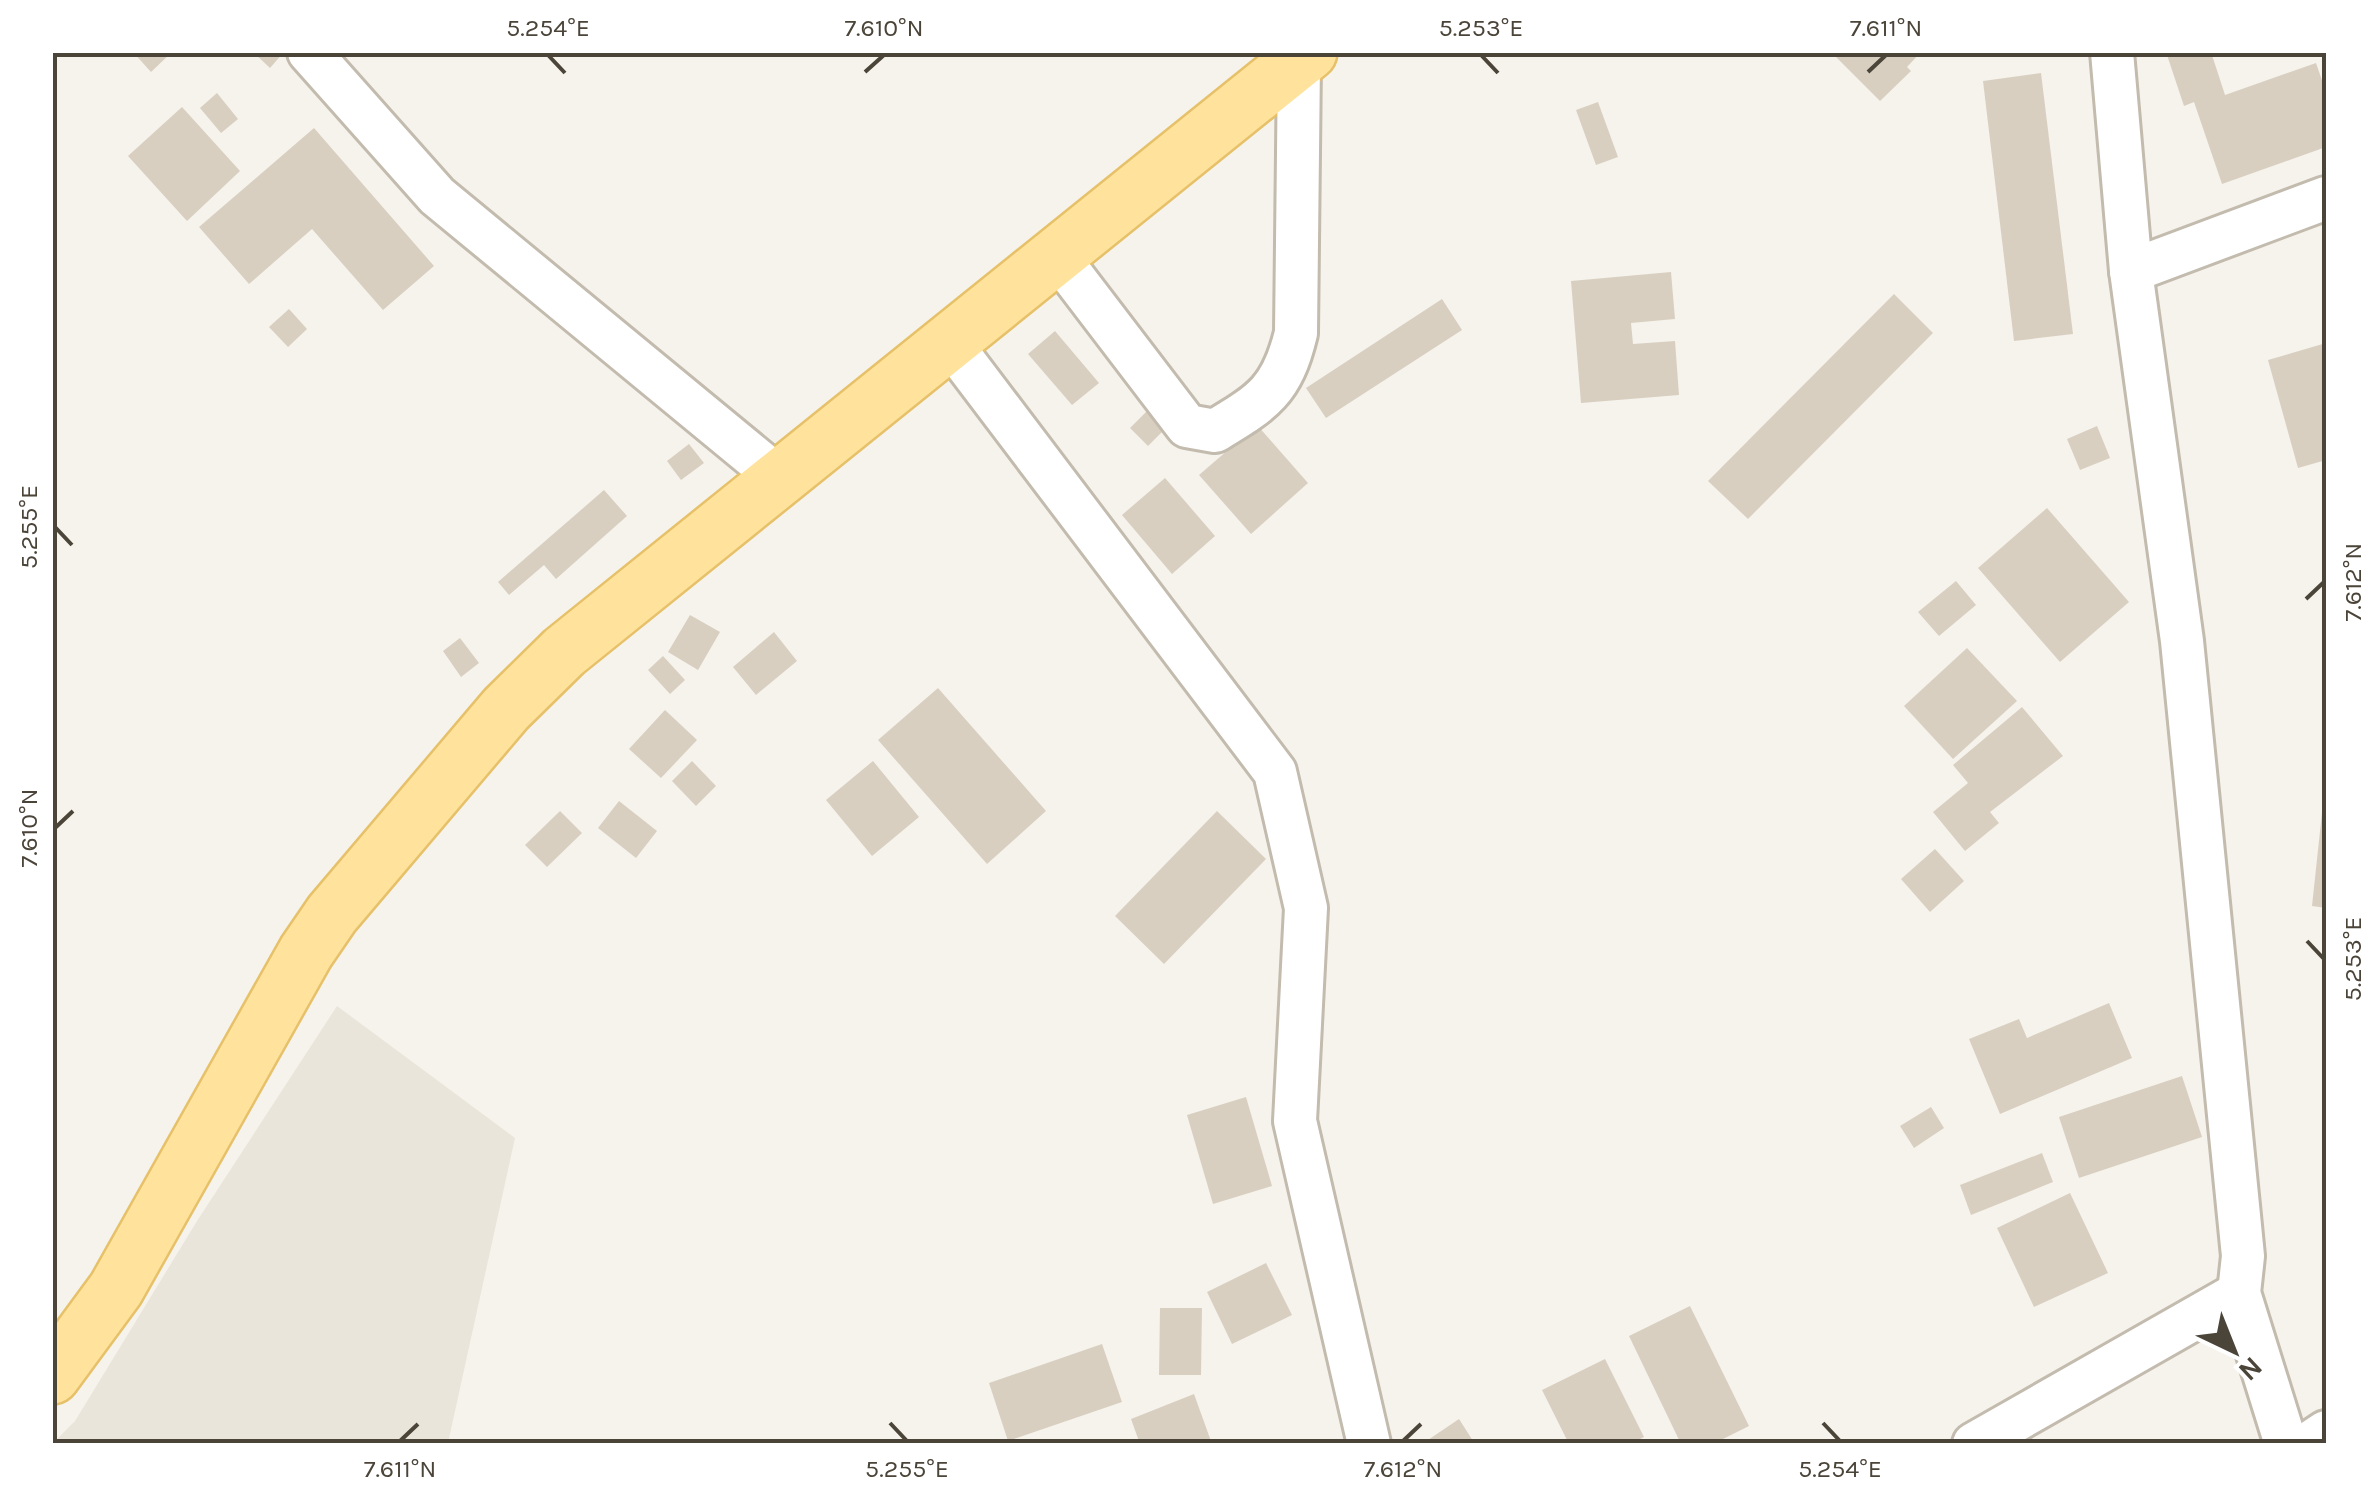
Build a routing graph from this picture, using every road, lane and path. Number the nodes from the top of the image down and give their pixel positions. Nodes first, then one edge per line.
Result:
1 (309, 52) edge
2 (2112, 52) edge
3 (1304, 57) edge
4 (2326, 198) edge
5 (1058, 258) junction
6 (2131, 271) junction
7 (951, 344) junction
8 (778, 477) junction
9 (2240, 1293) junction
10 (52, 1376) edge
11 (2326, 1432) edge
12 (1369, 1444) edge
13 (1974, 1444) edge
14 (2286, 1444) edge
15 (2308, 1444) edge

1 - 8 street
2 - 6 street
3 - 5 main road
3 - 5 street
4 - 6 street
5 - 7 main road
6 - 9 street
7 - 8 main road
7 - 12 street
8 - 10 main road
9 - 13 street
9 - 14 street
11 - 15 street

